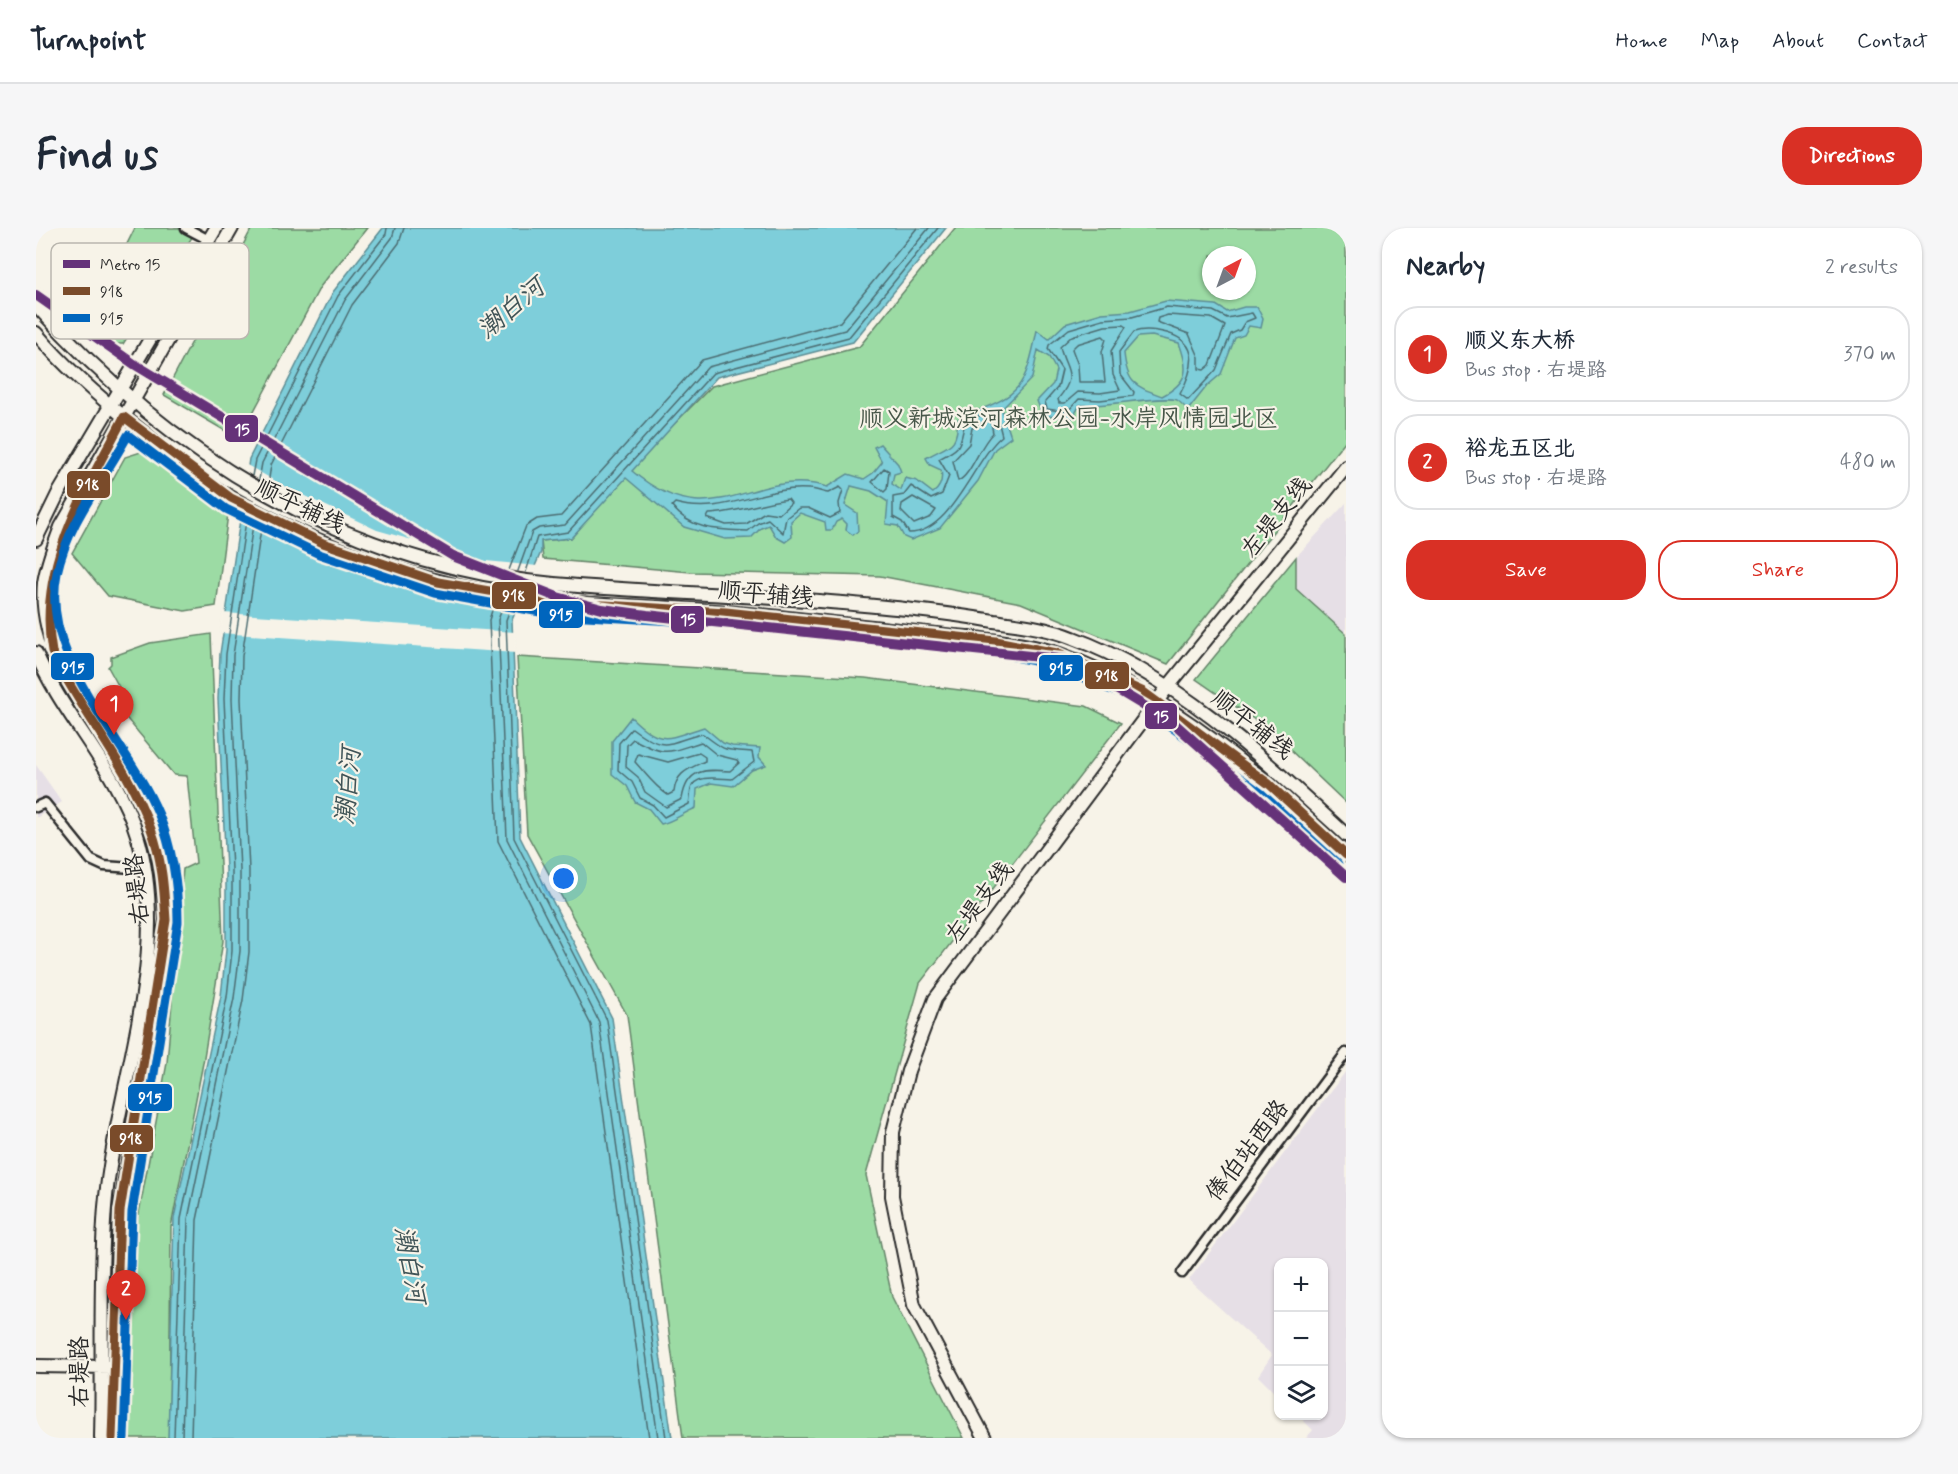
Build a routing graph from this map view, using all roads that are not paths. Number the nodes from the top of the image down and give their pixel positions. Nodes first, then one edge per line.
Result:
1 (186, 228) edge
2 (216, 228) edge
3 (232, 228) edge
4 (209, 240) junction
5 (207, 243) edge
6 (223, 243) edge
7 (36, 305) edge
8 (51, 320) edge
9 (36, 333) edge
10 (70, 339) edge
11 (151, 339) edge
12 (168, 339) edge
13 (121, 390) junction
14 (133, 400) junction
15 (110, 405) junction
16 (124, 417) junction
17 (1346, 467) edge
18 (58, 494) junction
19 (36, 519) edge
20 (36, 539) edge
21 (40, 604) edge
22 (41, 626) edge
23 (36, 653) edge
24 (41, 678) edge
25 (1167, 688) junction
26 (1157, 702) junction
27 (36, 807) edge
28 (1346, 835) edge
29 (1346, 855) edge
30 (146, 869) junction
31 (1346, 1053) edge
32 (1182, 1274) dead end
33 (36, 1366) edge
34 (108, 1366) junction
35 (101, 1438) edge
36 (112, 1438) edge
37 (985, 1438) edge

1 - 4 street
2 - 4 main road
3 - 6 main road, 右堤路
4 - 5 main road
7 - 8 main road, 顺平辅线
9 - 15 main road, 顺平辅线
10 - 13 main road, 顺平辅线
11 - 13 main road
12 - 14 main road, 右堤路
13 - 14 main road, 顺平辅线
13 - 15 main road
14 - 16 main road, 右堤路
14 - 25 main road, 顺平辅线
15 - 16 main road, 顺平辅线
15 - 18 main road
16 - 21 main road, 右堤路
16 - 26 main road, 顺平辅线
17 - 25 main road, 左堤支线
18 - 19 main road
18 - 20 main road
21 - 22 main road, 右堤路
22 - 34 main road, 右堤路
23 - 24 main road, 右堤路
24 - 30 main road, 右堤路
25 - 26 main road, 左堤支线
25 - 28 main road, 顺平辅线
26 - 29 main road, 顺平辅线
26 - 37 main road, 左堤支线
27 - 30 street
30 - 34 main road, 右堤路
31 - 32 street, 俸伯站西路
33 - 34 main road
34 - 35 main road, 右堤路
34 - 36 main road, 右堤路

